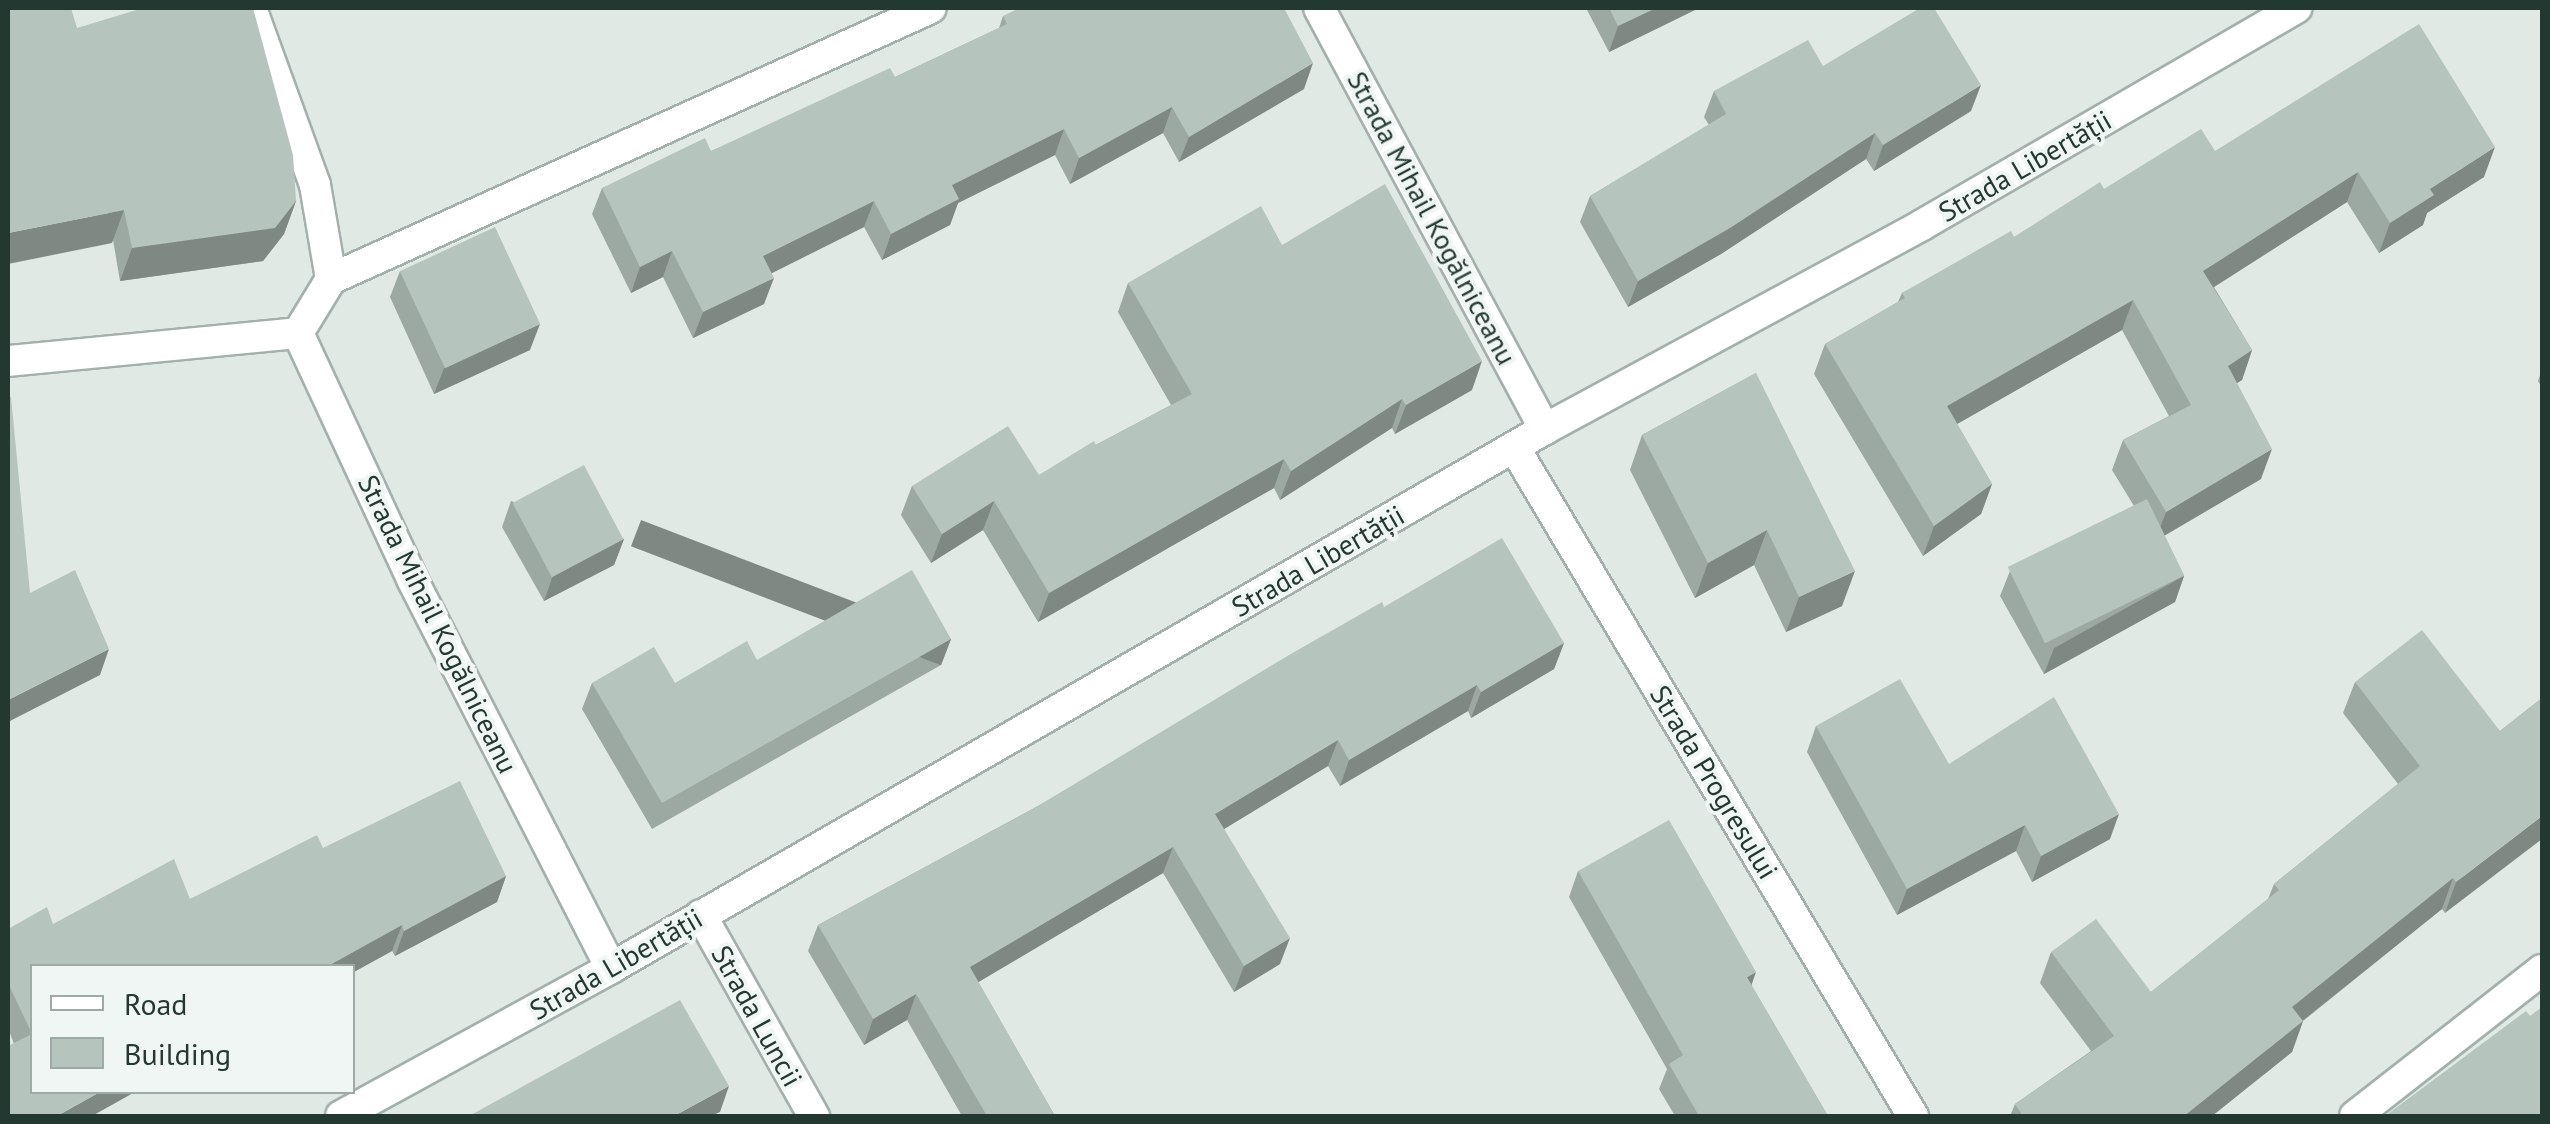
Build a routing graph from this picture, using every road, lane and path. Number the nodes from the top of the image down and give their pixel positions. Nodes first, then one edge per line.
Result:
1 (252, 8) edge
2 (930, 8) edge
3 (1318, 8) edge
4 (2297, 8) edge
5 (331, 279) junction
6 (298, 333) junction
7 (8, 360) edge
8 (1545, 429) junction
9 (1514, 447) junction
10 (701, 915) junction
11 (611, 968) junction
12 (2542, 970) edge
13 (341, 1116) edge
14 (814, 1116) edge
15 (1913, 1116) edge
16 (2355, 1116) edge

1 - 5 street
2 - 5 street
3 - 8 street, Strada Mihail Kogălniceanu
4 - 8 street, Strada Libertății
5 - 6 street
6 - 7 street
6 - 11 street, Strada Mihail Kogălniceanu
8 - 9 street, Strada Libertății
9 - 10 street, Strada Libertății
9 - 15 street, Strada Progresului
10 - 11 street, Strada Libertății
10 - 14 street, Strada Luncii
11 - 13 street, Strada Libertății
12 - 16 street

